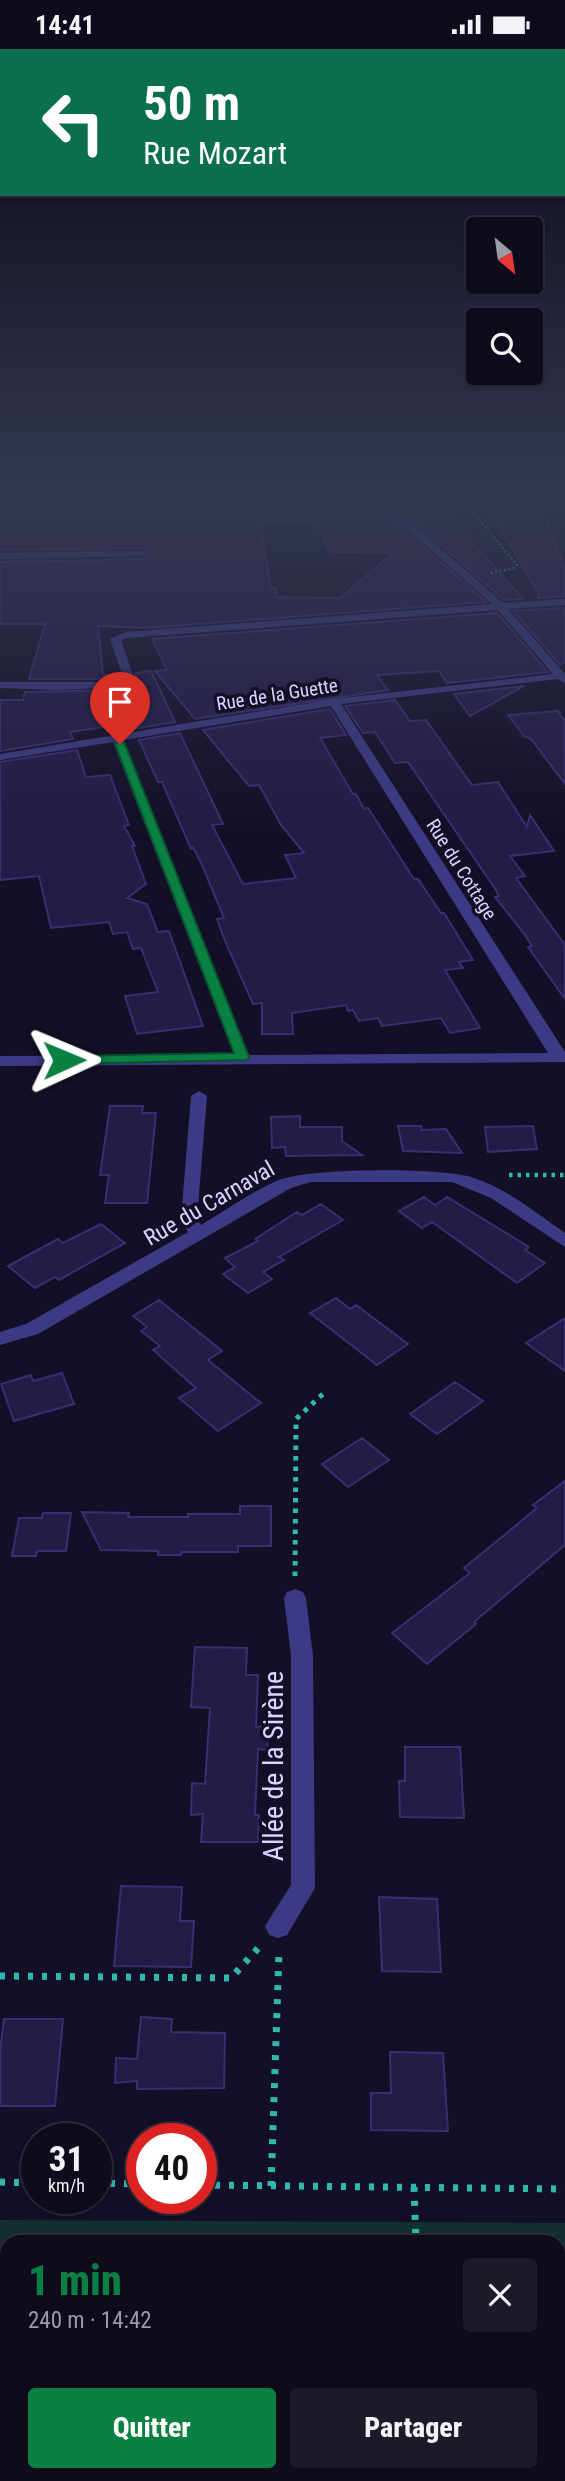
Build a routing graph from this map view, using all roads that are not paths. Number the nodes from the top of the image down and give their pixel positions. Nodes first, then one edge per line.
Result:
1 (495, 605) edge
2 (500, 605) edge
3 (536, 605) edge
4 (520, 628) junction
5 (563, 679) edge
6 (0, 685) edge
7 (334, 702) junction
8 (117, 737) junction
9 (0, 757) edge
10 (242, 1057) junction
11 (561, 1057) edge
12 (0, 1061) edge
13 (199, 1096) dead end
14 (197, 1234) junction
15 (565, 1241) edge
16 (0, 1339) edge
17 (295, 1598) road end
18 (278, 1926) road end

1 - 6 street
2 - 4 street
3 - 4 street
4 - 5 street
5 - 7 street, Rue de la Guette
7 - 8 street, Rue de la Guette
7 - 11 street, Rue du Cottage
8 - 9 street, Rue de la Guette
8 - 10 street
10 - 11 street
10 - 12 street
13 - 14 street
14 - 15 street, Rue du Carnaval
14 - 16 street, Rue du Carnaval
17 - 18 street, Allée de la Sirène

